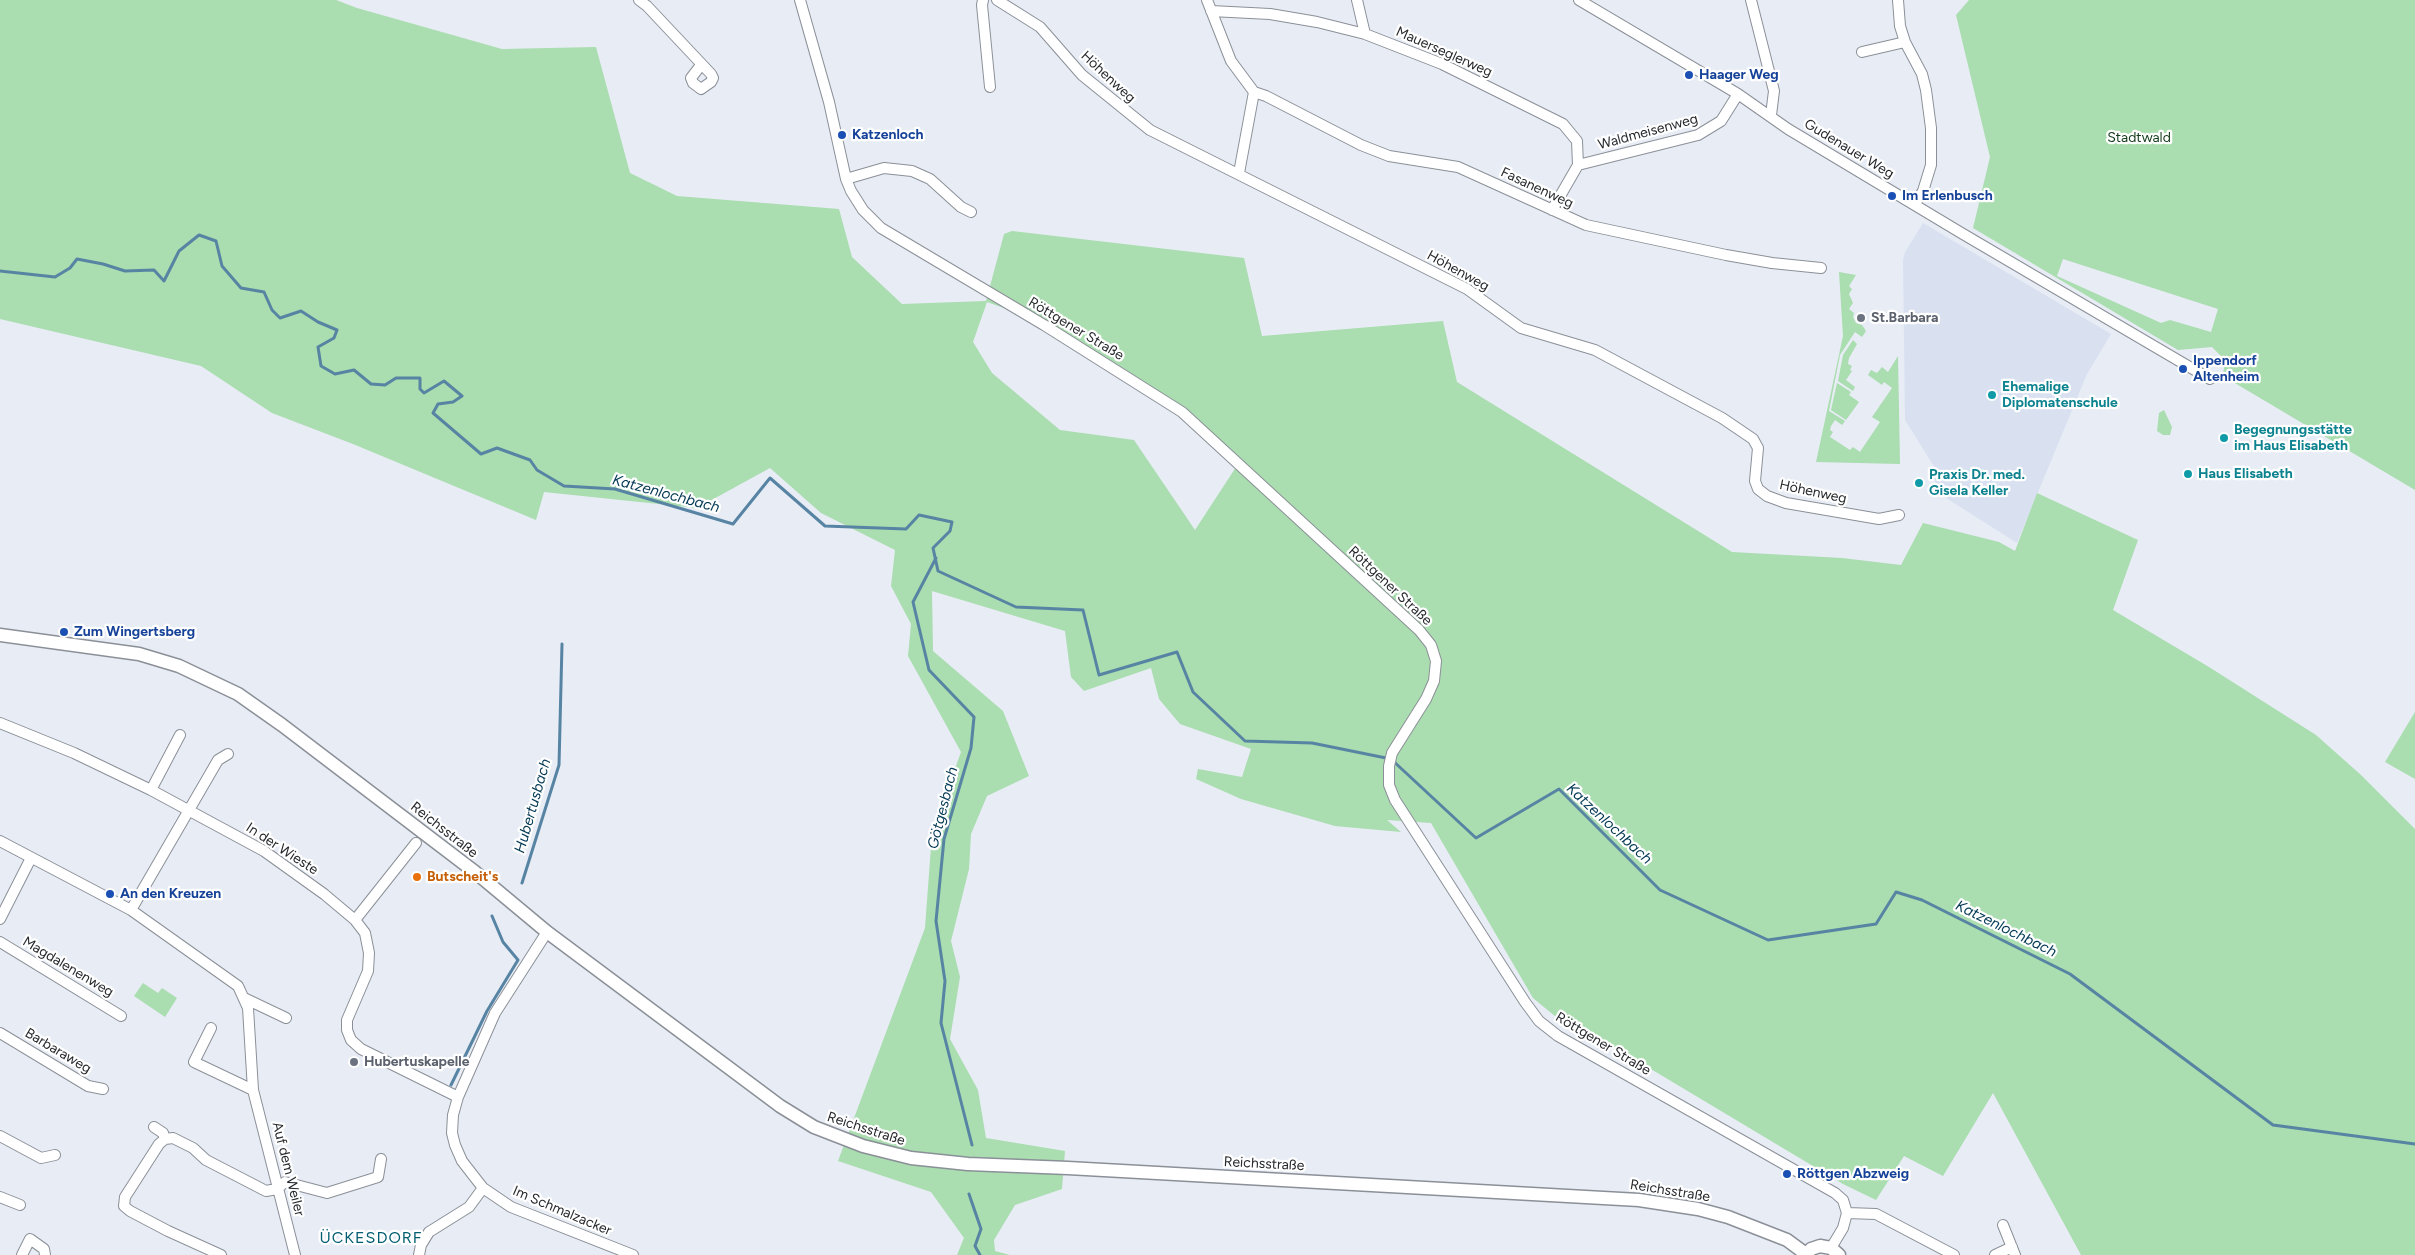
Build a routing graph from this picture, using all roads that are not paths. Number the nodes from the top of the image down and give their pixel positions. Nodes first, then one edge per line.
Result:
1 (639, 0) edge
2 (800, 0) edge
3 (983, 0) edge
4 (997, 0) edge
5 (1207, 0) edge
6 (1357, 0) edge
7 (1579, 0) edge
8 (1751, 0) edge
9 (1898, 0) edge
10 (1211, 11) junction
11 (1365, 34) junction
12 (1905, 42) junction
13 (1862, 52) dead end
14 (701, 65) dead end
15 (990, 87) dead end
16 (1254, 92) junction
17 (1738, 94) junction
18 (1770, 115) junction
19 (1578, 165) junction
20 (1238, 173) junction
21 (846, 178) junction
22 (1915, 204) junction
23 (1552, 210) junction
24 (971, 212) dead end
25 (1821, 268) dead end
26 (2210, 379) dead end
27 (1899, 514) dead end
28 (0, 636) edge
29 (0, 723) edge
30 (180, 735) dead end
31 (228, 754) dead end
32 (151, 790) junction
33 (188, 810) junction
34 (0, 841) edge
35 (416, 843) dead end
36 (31, 858) junction
37 (131, 910) junction
38 (0, 919) edge
39 (355, 920) junction
40 (547, 932) junction
41 (0, 942) edge
42 (244, 998) junction
43 (121, 1016) dead end
44 (286, 1018) dead end
45 (211, 1028) dead end
46 (0, 1033) edge
47 (103, 1088) dead end
48 (253, 1090) junction
49 (458, 1097) junction
50 (154, 1127) dead end
51 (0, 1136) edge
52 (165, 1139) junction
53 (56, 1155) dead end
54 (381, 1159) dead end
55 (277, 1188) junction
56 (483, 1188) junction
57 (0, 1197) edge
58 (20, 1205) dead end
59 (1847, 1213) junction
60 (2003, 1225) dead end
61 (2013, 1251) edge
62 (1835, 1252) edge
63 (1806, 1254) edge
64 (22, 1255) edge
65 (45, 1255) edge
66 (221, 1255) edge
67 (295, 1255) edge
68 (419, 1255) edge
69 (633, 1255) edge
70 (1954, 1255) edge
71 (1995, 1255) edge

1 - 14 street
2 - 21 street, Röttgener Straße
3 - 15 street
4 - 20 street, Höhenweg
5 - 10 street
6 - 11 street
7 - 17 street, Gudenauer Weg
8 - 18 street
9 - 12 street
10 - 11 street, Mauerseglerweg
10 - 16 street
11 - 19 street, Mauerseglerweg
12 - 13 street
12 - 22 street
16 - 20 street
16 - 23 street, Fasanenweg
17 - 18 street, Gudenauer Weg
17 - 19 street, Waldmeisenweg
18 - 22 street, Gudenauer Weg
19 - 23 street
20 - 27 street, Höhenweg
21 - 24 street
21 - 59 street, Röttgener Straße
22 - 26 street, Gudenauer Weg
23 - 25 street, Fasanenweg
28 - 40 main road, Reichsstraße
29 - 32 street, In der Wieste
30 - 32 street
31 - 33 street
32 - 33 street, In der Wieste
33 - 37 street
33 - 39 street, In der Wieste
34 - 36 street
35 - 39 street
36 - 37 street
36 - 38 street
37 - 42 street
39 - 49 street
40 - 49 street, Im Schmalzacker
40 - 63 main road, Reichsstraße
41 - 43 street, Magdalenenweg
42 - 44 street
42 - 48 street, Auf dem Weiler
45 - 48 street
46 - 47 street, Barbaraweg
48 - 55 street, Auf dem Weiler
49 - 56 street, Im Schmalzacker
50 - 52 street
51 - 53 street
52 - 55 street
52 - 66 street
54 - 55 street
55 - 67 street, Auf dem Weiler
56 - 68 street
56 - 69 street, Im Schmalzacker
57 - 58 street
59 - 62 street
59 - 70 street
60 - 61 street
61 - 71 street
62 - 63 main road
64 - 65 street

